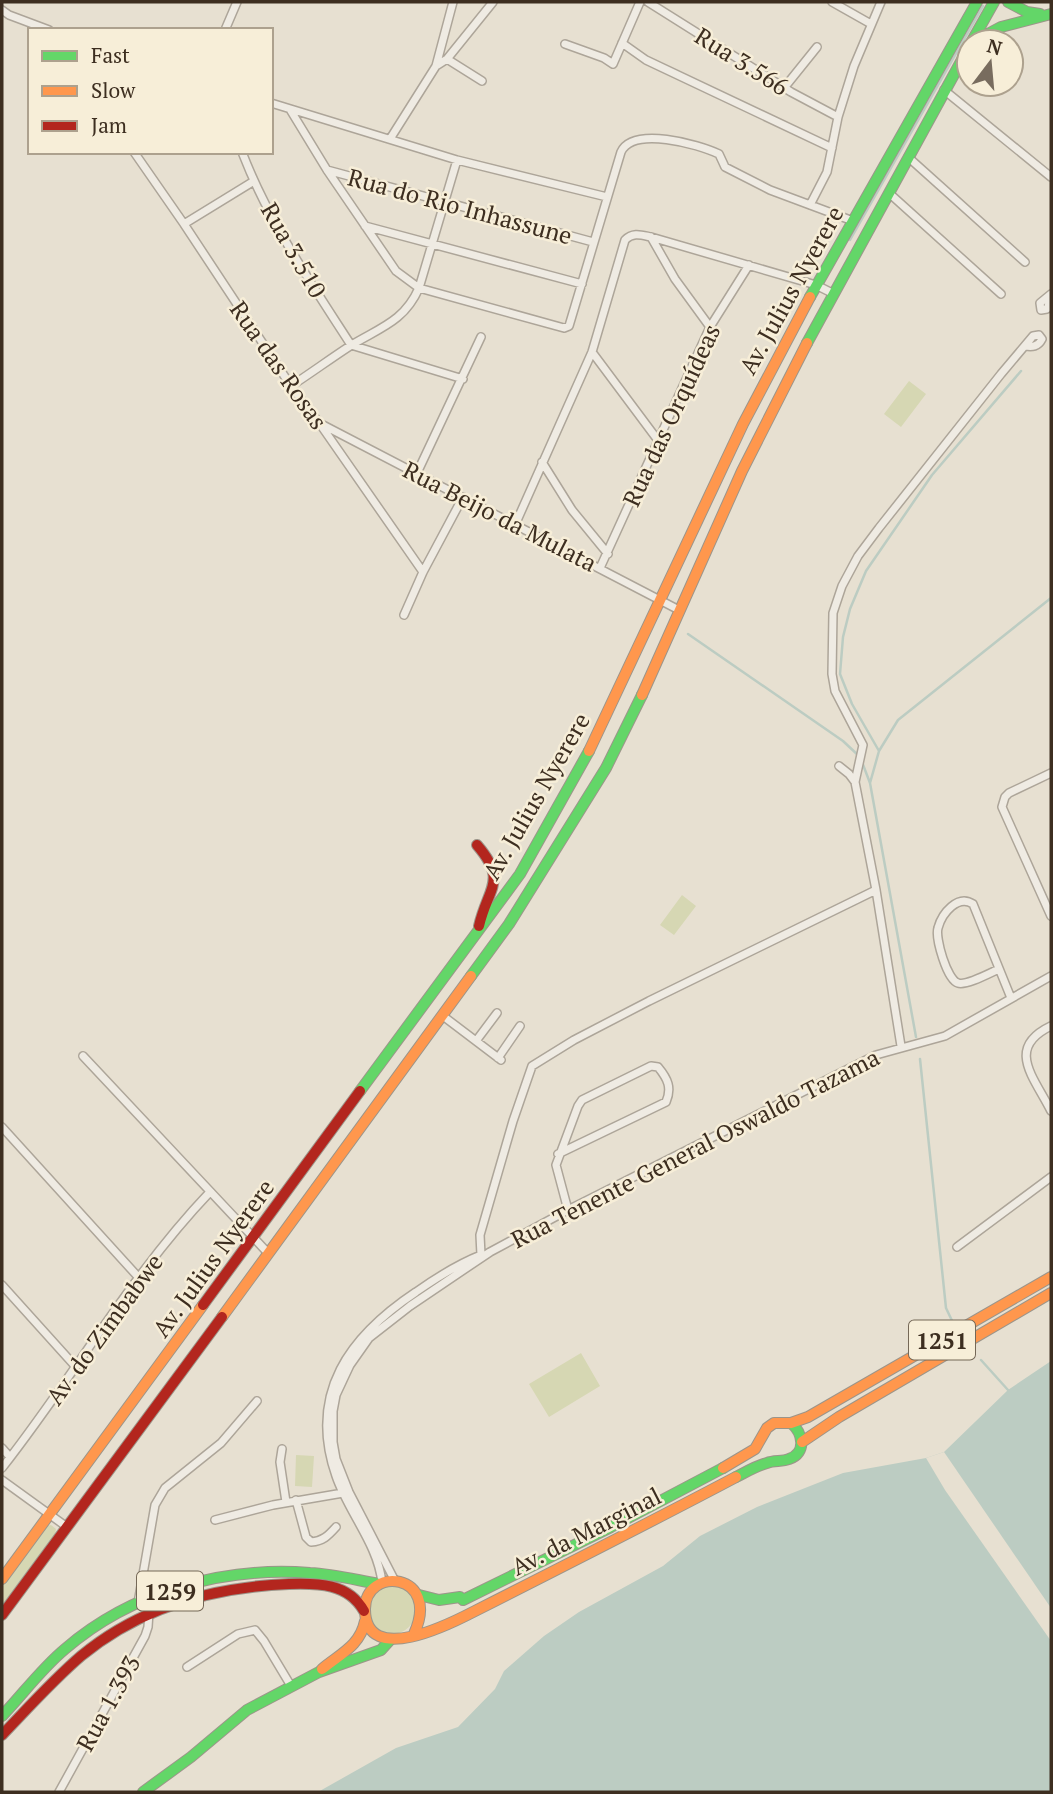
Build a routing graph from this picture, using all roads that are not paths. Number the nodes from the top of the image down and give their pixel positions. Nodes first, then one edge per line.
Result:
1 (237, 2) edge
2 (453, 2) edge
3 (493, 2) edge
4 (640, 2) edge
5 (648, 2) edge
6 (832, 2) edge
7 (881, 2) edge
8 (977, 2) edge
9 (994, 2) edge
10 (1008, 2) edge
11 (1020, 2) edge
12 (2, 10) edge
13 (1051, 14) edge
14 (871, 23) junction
15 (43, 28) edge
16 (226, 28) edge
17 (980, 28) edge
18 (998, 28) edge
19 (622, 43) junction
20 (565, 44) dead end
21 (817, 47) dead end
22 (447, 59) junction
23 (436, 66) junction
24 (955, 71) edge
25 (482, 81) dead end
26 (784, 88) junction
27 (944, 90) junction
28 (273, 104) edge
29 (291, 111) junction
30 (838, 117) junction
31 (390, 139) junction
32 (832, 149) junction
33 (135, 154) edge
34 (243, 154) edge
35 (908, 157) junction
36 (457, 160) junction
37 (327, 170) junction
38 (1051, 177) edge
39 (254, 181) junction
40 (888, 193) junction
41 (607, 197) junction
42 (446, 202) junction
43 (810, 205) junction
44 (853, 221) junction
45 (184, 225) junction
46 (365, 226) junction
47 (651, 237) junction
48 (593, 242) junction
49 (433, 244) junction
50 (1025, 262) dead end
51 (749, 265) junction
52 (582, 284) junction
53 (816, 285) junction
54 (419, 288) junction
55 (834, 294) junction
56 (1001, 294) dead end
57 (709, 327) junction
58 (481, 337) dead end
59 (351, 345) junction
60 (1025, 346) dead end
61 (592, 352) junction
62 (463, 379) junction
63 (291, 386) junction
64 (320, 424) junction
65 (657, 439) junction
66 (542, 462) junction
67 (418, 473) junction
68 (463, 498) junction
69 (516, 525) junction
70 (608, 554) junction
71 (600, 568) junction
72 (423, 572) junction
73 (660, 599) junction
74 (680, 610) junction
75 (404, 615) dead end
76 (839, 766) dead end
77 (1051, 773) edge
78 (855, 782) junction
79 (477, 845) dead end
80 (876, 890) junction
81 (857, 898) junction
82 (878, 904) junction
83 (1051, 916) edge
84 (479, 930) junction
85 (999, 970) junction
86 (1051, 977) edge
87 (1011, 998) junction
88 (496, 1013) dead end
89 (443, 1016) junction
90 (520, 1026) dead end
91 (1051, 1026) edge
92 (476, 1041) junction
93 (901, 1046) junction
94 (83, 1056) dead end
95 (1051, 1111) edge
96 (2, 1127) edge
97 (558, 1154) junction
98 (1051, 1177) edge
99 (209, 1193) junction
100 (568, 1210) junction
101 (252, 1237) junction
102 (957, 1248) dead end
103 (490, 1252) junction
104 (268, 1253) junction
105 (481, 1255) junction
106 (1051, 1278) edge
107 (140, 1279) junction
108 (2, 1285) edge
109 (1051, 1293) edge
110 (75, 1366) junction
111 (257, 1401) dead end
112 (791, 1423) junction
113 (765, 1432) junction
114 (802, 1441) junction
115 (2, 1448) edge
116 (282, 1449) dead end
117 (10, 1457) junction
118 (776, 1460) junction
119 (2, 1468) edge
120 (2, 1480) edge
121 (343, 1493) junction
122 (296, 1500) junction
123 (286, 1502) junction
124 (50, 1513) junction
125 (215, 1520) dead end
126 (67, 1527) junction
127 (336, 1527) dead end
128 (2, 1579) edge
129 (395, 1581) junction
130 (380, 1584) junction
131 (419, 1595) junction
132 (138, 1603) junction
133 (149, 1611) junction
134 (2, 1615) edge
135 (365, 1616) junction
136 (414, 1634) junction
137 (390, 1640) junction
138 (187, 1667) dead end
139 (319, 1672) junction
140 (291, 1686) junction
141 (2, 1716) edge
142 (2, 1735) edge
143 (59, 1792) edge
144 (143, 1792) edge

1 - 16 street
2 - 23 street
3 - 22 street
4 - 19 street
5 - 26 street, Rua 3.566
6 - 14 street
7 - 14 street
8 - 44 main road, Av. Julius Nyerere
9 - 17 main road
10 - 13 main road
11 - 13 main road
12 - 15 street
13 - 18 main road
14 - 30 street
19 - 20 street
19 - 32 street
21 - 26 street
22 - 23 street
22 - 25 street
23 - 31 street
24 - 27 main road, Av. Julius Nyerere
26 - 30 street, Rua 3.566
27 - 35 main road, Av. Julius Nyerere
27 - 38 street
28 - 29 street
29 - 31 street
29 - 37 street
30 - 32 street
31 - 36 street
32 - 43 street
33 - 45 street, Rua das Rosas
34 - 39 street, Rua 3.510
35 - 40 main road, Av. Julius Nyerere
35 - 50 street
36 - 41 street
36 - 42 street
37 - 42 street, Rua do Rio Inhassune
37 - 46 street
39 - 45 street
39 - 59 street, Rua 3.510
40 - 55 main road, Av. Julius Nyerere
40 - 56 street
41 - 43 street
41 - 48 street
42 - 48 street, Rua do Rio Inhassune
42 - 49 street
43 - 44 street
44 - 53 main road, Av. Julius Nyerere
45 - 63 street, Rua das Rosas
46 - 49 street
46 - 54 street
47 - 51 street
47 - 57 street
47 - 61 street
48 - 52 street
49 - 52 street
49 - 54 street
51 - 53 street
51 - 57 street, Rua das Orquídeas
52 - 54 street
53 - 55 street
53 - 73 main road, Av. Julius Nyerere
54 - 59 street
55 - 74 main road, Av. Julius Nyerere
57 - 65 street, Rua das Orquídeas
58 - 62 street
59 - 62 street
59 - 63 street
60 - 78 street
61 - 65 street
61 - 66 street
62 - 67 street
63 - 64 street, Rua das Rosas
64 - 67 street, Rua Beijo da Mulata
64 - 72 street, Rua das Rosas
65 - 70 street, Rua das Orquídeas
66 - 69 street
66 - 70 street
67 - 68 street, Rua Beijo da Mulata
68 - 69 street, Rua Beijo da Mulata
68 - 72 street
69 - 71 street, Rua Beijo da Mulata
70 - 71 street, Rua das Orquídeas
71 - 73 street, Rua Beijo da Mulata
72 - 75 street
73 - 74 street, Rua Beijo da Mulata
73 - 84 main road, Av. Julius Nyerere
74 - 89 main road, Av. Julius Nyerere
76 - 78 street
77 - 83 street
78 - 80 street
79 - 84 main road
80 - 81 street
80 - 82 street
81 - 82 street
81 - 105 street
82 - 93 street
84 - 101 main road, Av. Julius Nyerere
85 - 85 street
85 - 87 street
86 - 87 street, Rua Tenente General Oswaldo Tazama
87 - 93 street, Rua Tenente General Oswaldo Tazama
88 - 92 street
89 - 92 street
89 - 104 main road, Av. Julius Nyerere
90 - 92 street
91 - 95 street
93 - 100 street, Rua Tenente General Oswaldo Tazama
94 - 99 street
96 - 107 street
97 - 97 street
97 - 100 street
98 - 102 street
99 - 101 street
99 - 107 street, Av. do Zimbabwe
100 - 103 street, Rua Tenente General Oswaldo Tazama
101 - 104 street
101 - 124 main road, Av. Julius Nyerere
103 - 105 street, Rua Tenente General Oswaldo Tazama
103 - 129 street, Rua Tenente General Oswaldo Tazama
104 - 126 main road, Av. Julius Nyerere
105 - 121 street, Rua Tenente General Oswaldo Tazama
106 - 112 main road, Av. da Marginal / 1251
107 - 110 street, Av. do Zimbabwe
108 - 110 street
109 - 114 main road, Av. da Marginal / 1251
110 - 117 street, Av. do Zimbabwe
111 - 132 street
112 - 113 main road, Av. da Marginal / 1251
112 - 114 main road
113 - 118 main road
113 - 131 main road, Av. da Marginal / 1251
114 - 118 main road, Av. da Marginal / 1251
115 - 117 street
116 - 123 street
117 - 119 street, Av. do Zimbabwe
118 - 136 main road, Av. da Marginal / 1251
120 - 124 street
121 - 122 street
121 - 130 street, Rua Tenente General Oswaldo Tazama
122 - 123 street
122 - 127 street
123 - 125 street
124 - 126 street
124 - 128 main road, Av. Julius Nyerere
126 - 134 main road, Av. Julius Nyerere
129 - 130 main road
129 - 131 main road, Av. da Marginal / 1251
130 - 132 main road, 1259
130 - 135 main road
131 - 136 main road
132 - 141 main road, 1259
133 - 135 main road
133 - 142 main road
133 - 143 street, Rua 1.393
135 - 137 main road
135 - 139 main road
136 - 137 main road, Av. da Marginal / 1251
137 - 139 main road, Av. da Marginal / 1251
138 - 140 street
139 - 140 main road, Av. da Marginal / 1251
140 - 144 main road, Av. da Marginal / 1251

